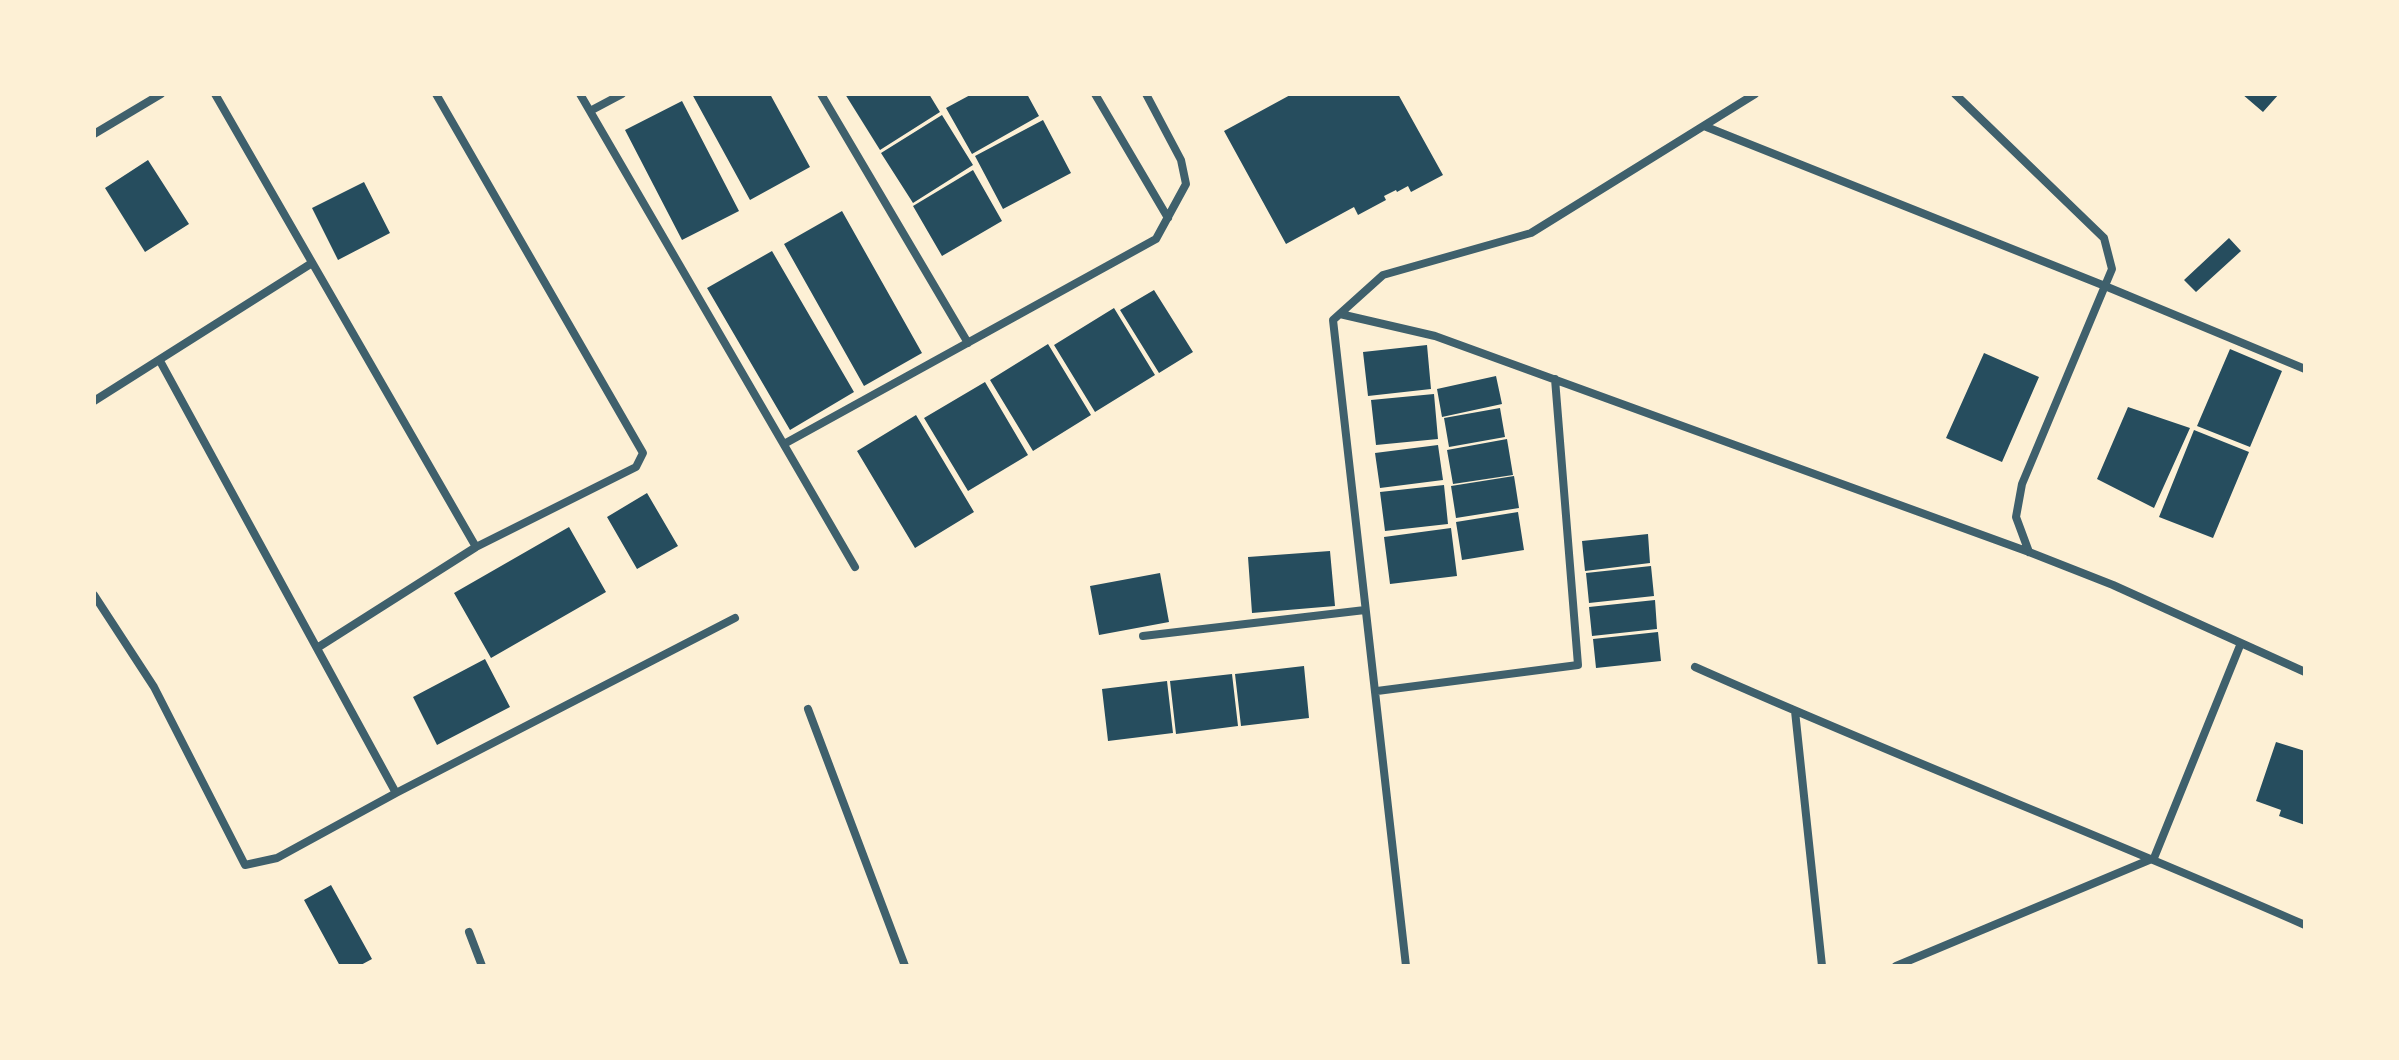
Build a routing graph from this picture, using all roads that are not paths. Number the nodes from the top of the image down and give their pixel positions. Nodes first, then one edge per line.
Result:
1 (161, 94) edge
2 (215, 94) edge
3 (436, 94) edge
4 (580, 94) edge
5 (622, 94) edge
6 (821, 94) edge
7 (1095, 94) edge
8 (1146, 94) edge
9 (1755, 94) edge
10 (1955, 94) edge
11 (590, 111) junction
12 (1704, 126) junction
13 (94, 134) edge
14 (1168, 218) junction
15 (312, 263) junction
16 (2105, 286) junction
17 (1340, 314) junction
18 (968, 343) junction
19 (160, 361) junction
20 (2305, 369) edge
21 (1555, 379) junction
22 (94, 401) edge
23 (784, 444) junction
24 (476, 547) junction
25 (2029, 552) junction
26 (855, 567) dead end
27 (96, 601) edge
28 (1365, 610) junction
29 (735, 618) dead end
30 (1143, 636) dead end
31 (2241, 643) junction
32 (317, 648) junction
33 (1695, 667) dead end
34 (2305, 672) edge
35 (1377, 691) junction
36 (808, 709) dead end
37 (1795, 711) junction
38 (396, 793) junction
39 (2154, 858) junction
40 (2305, 925) edge
41 (469, 932) dead end
42 (482, 966) edge
43 (905, 966) edge
44 (1406, 966) edge
45 (1822, 966) edge
46 (1896, 966) edge

1 - 13 street
2 - 15 street
3 - 24 street
4 - 11 street
5 - 11 street
6 - 18 street
7 - 14 street
8 - 14 street
9 - 12 street
10 - 16 street
11 - 23 street
12 - 16 street
12 - 17 street
14 - 18 street
15 - 19 street
15 - 24 street
16 - 20 street
16 - 25 street
17 - 21 street
17 - 28 street
18 - 23 street
19 - 22 street
19 - 32 street
21 - 25 street
21 - 35 street
23 - 26 street
24 - 32 street
25 - 31 street
27 - 38 street
28 - 30 street
28 - 35 street
29 - 38 street
31 - 34 street
31 - 39 street
32 - 38 street
33 - 37 street
35 - 44 street
36 - 43 street
37 - 39 street
37 - 45 street
39 - 40 street
39 - 46 street
41 - 42 street

